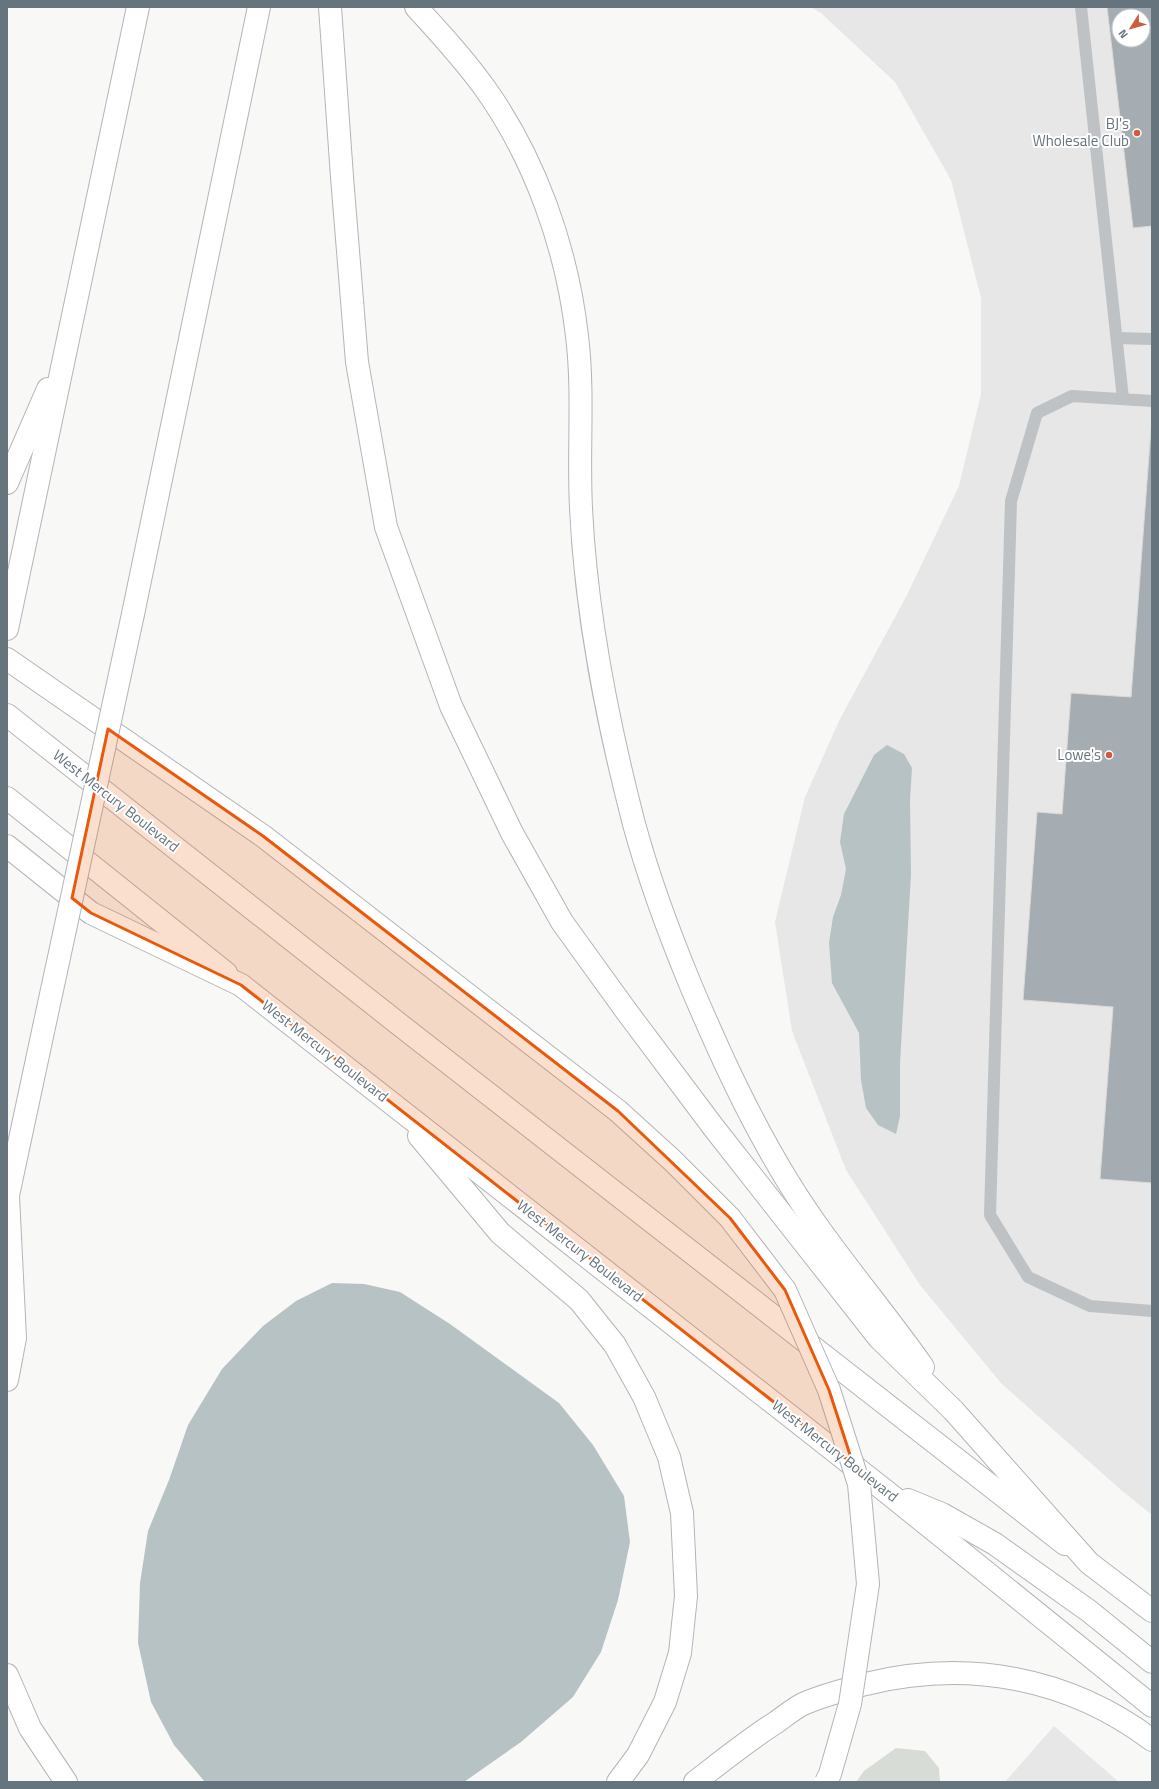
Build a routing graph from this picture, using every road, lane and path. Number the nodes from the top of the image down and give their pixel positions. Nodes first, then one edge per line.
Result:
1 (138, 7) edge
2 (259, 7) edge
3 (330, 7) edge
4 (416, 7) edge
5 (1081, 7) edge
6 (1116, 338) junction
7 (1152, 339) edge
8 (67, 348) junction
9 (1123, 399) junction
10 (1152, 401) edge
11 (7, 483) edge
12 (7, 629) edge
13 (7, 659) edge
14 (7, 715) edge
15 (7, 798) edge
16 (7, 846) edge
17 (241, 985) junction
18 (389, 1102) junction
19 (8, 1198) edge
20 (1152, 1311) edge
21 (7, 1380) edge
22 (952, 1410) junction
23 (888, 1493) junction
24 (1089, 1563) junction
25 (1152, 1612) edge
26 (1152, 1662) edge
27 (7, 1674) edge
28 (1152, 1706) edge
29 (1152, 1740) edge
30 (66, 1782) edge
31 (618, 1782) edge
32 (695, 1782) edge
33 (826, 1782) edge

1 - 8 main road
2 - 19 main road, bridge
3 - 22 main road
4 - 22 main road
5 - 6 lane
6 - 7 lane
6 - 9 lane
8 - 11 main road
8 - 12 main road
9 - 10 lane
9 - 20 lane
13 - 33 main road, bridge
14 - 24 main road, West Mercury Boulevard
15 - 17 main road, West Mercury Boulevard
16 - 17 main road
17 - 18 main road, West Mercury Boulevard
18 - 23 main road, West Mercury Boulevard
18 - 31 main road
19 - 21 main road
22 - 24 main road
23 - 26 main road
23 - 28 main road, West Mercury Boulevard
24 - 25 main road, West Mercury Boulevard
27 - 30 main road
29 - 32 main road

